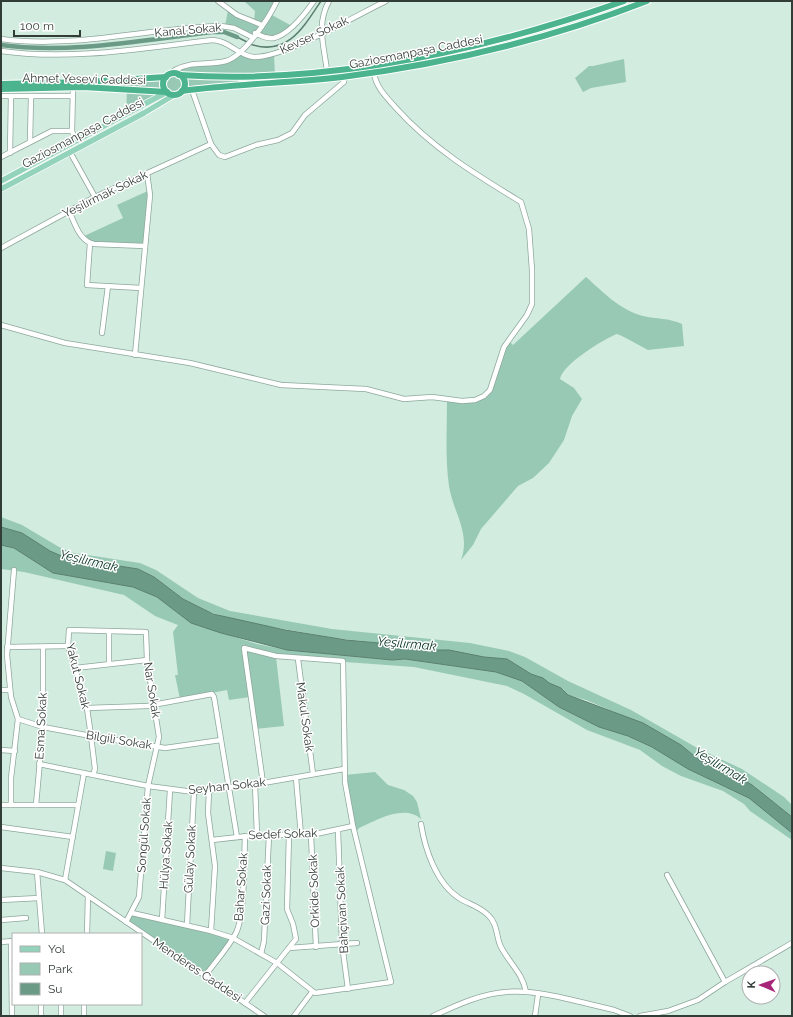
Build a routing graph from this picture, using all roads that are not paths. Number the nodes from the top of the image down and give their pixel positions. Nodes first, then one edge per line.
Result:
1 (218, 1) edge
2 (277, 1) edge
3 (314, 1) edge
4 (329, 1) edge
5 (386, 1) edge
6 (624, 1) edge
7 (647, 1) edge
8 (262, 25) junction
9 (322, 32) junction
10 (253, 37) junction
11 (1, 39) edge
12 (1, 52) edge
13 (240, 53) junction
14 (327, 71) junction
15 (374, 72) junction
16 (177, 74) junction
17 (344, 76) junction
18 (166, 77) junction
19 (1, 84) edge
20 (72, 88) junction
21 (1, 89) edge
22 (192, 90) junction
23 (182, 91) junction
24 (167, 92) junction
25 (174, 95) junction
26 (1, 96) edge
27 (11, 96) junction
28 (31, 96) junction
29 (72, 96) junction
30 (72, 131) junction
31 (76, 141) junction
32 (30, 142) junction
33 (211, 144) junction
34 (70, 152) junction
35 (10, 153) junction
36 (1, 157) edge
37 (147, 173) junction
38 (1, 181) edge
39 (1, 189) edge
40 (95, 197) junction
41 (69, 211) junction
42 (90, 243) junction
43 (145, 246) junction
44 (1, 248) edge
45 (108, 286) junction
46 (141, 288) junction
47 (1, 325) edge
48 (102, 333) dead end
49 (135, 355) junction
50 (14, 570) dead end
51 (108, 631) junction
52 (146, 632) joint
53 (43, 646) junction
54 (68, 646) junction
55 (7, 647) junction
56 (298, 659) junction
57 (147, 660) junction
58 (109, 664) junction
59 (75, 668) junction
60 (1, 690) edge
61 (10, 690) junction
62 (154, 705) junction
63 (87, 708) junction
64 (18, 719) junction
65 (43, 727) junction
66 (91, 736) junction
67 (221, 740) junction
68 (158, 747) junction
69 (1, 750) edge
70 (15, 751) junction
71 (39, 764) junction
72 (344, 769) junction
73 (84, 773) junction
74 (313, 774) junction
75 (93, 775) junction
76 (296, 778) junction
77 (263, 783) junction
78 (255, 784) junction
79 (148, 786) junction
80 (229, 788) junction
81 (170, 790) junction
82 (209, 791) junction
83 (194, 792) junction
84 (1, 805) edge
85 (11, 805) junction
86 (36, 805) junction
87 (78, 805) junction
88 (421, 824) dead end
89 (353, 826) junction
90 (1, 827) edge
91 (338, 830) junction
92 (257, 835) junction
93 (269, 835) junction
94 (290, 835) junction
95 (301, 835) junction
96 (311, 835) junction
97 (245, 836) junction
98 (73, 837) junction
99 (237, 837) junction
100 (212, 840) junction
101 (1, 868) edge
102 (38, 872) junction
103 (667, 875) dead end
104 (65, 880) junction
105 (88, 896) junction
106 (40, 898) junction
107 (1, 900) edge
108 (132, 913) junction
109 (26, 918) dead end
110 (1, 920) edge
111 (162, 920) junction
112 (126, 922) junction
113 (187, 925) junction
114 (211, 931) junction
115 (42, 933) edge
116 (87, 933) edge
117 (233, 938) junction
118 (12, 941) edge
119 (1, 942) edge
120 (357, 943) dead end
121 (792, 943) edge
122 (342, 944) junction
123 (316, 947) junction
124 (289, 948) junction
125 (261, 954) junction
126 (277, 963) junction
127 (205, 976) junction
128 (725, 982) junction
129 (348, 989) junction
130 (312, 992) junction
131 (526, 992) junction
132 (538, 995) junction
133 (245, 1003) junction
134 (41, 1005) edge
135 (61, 1005) edge
136 (84, 1005) edge
137 (12, 1016) edge
138 (41, 1016) edge
139 (61, 1016) edge
140 (84, 1016) edge
141 (264, 1016) edge
142 (294, 1016) edge
143 (433, 1016) edge
144 (535, 1016) edge
145 (630, 1016) edge
146 (640, 1016) edge

1 - 8 street
2 - 8 street
3 - 10 street, Kanal Sokak
4 - 9 street
5 - 9 street, Kevser Sokak
6 - 14 highway, Gaziosmanpaşa Caddesi
7 - 15 highway, Gaziosmanpaşa Caddesi
8 - 10 street
9 - 13 street, Kevser Sokak
9 - 14 street
10 - 11 street, Kanal Sokak
10 - 13 street
12 - 13 street
13 - 16 street
14 - 16 highway, Gaziosmanpaşa Caddesi
15 - 17 highway, Gaziosmanpaşa Caddesi
15 - 49 street
16 - 18 highway, Gaziosmanpaşa Caddesi
16 - 23 highway
17 - 22 highway, Gaziosmanpaşa Caddesi
17 - 33 street
18 - 19 highway, Ahmet Yesevi Caddesi
18 - 24 highway
20 - 21 highway, Ahmet Yesevi Caddesi
20 - 24 highway, Ahmet Yesevi Caddesi
20 - 29 street
22 - 23 highway, Gaziosmanpaşa Caddesi
22 - 33 street
23 - 25 highway, Gaziosmanpaşa Caddesi
24 - 25 highway
24 - 31 main road, Gaziosmanpaşa Caddesi
25 - 34 main road, Gaziosmanpaşa Caddesi
26 - 27 street
27 - 28 street
27 - 35 street
28 - 29 street
28 - 32 street
29 - 30 street
30 - 31 street
30 - 32 street
31 - 38 main road, Gaziosmanpaşa Caddesi
32 - 35 street
33 - 37 street, Yeşilırmak Sokak
34 - 39 main road, Gaziosmanpaşa Caddesi
34 - 40 street
35 - 36 street
37 - 40 street, Yeşilırmak Sokak
37 - 43 street
40 - 41 street, Yeşilırmak Sokak
41 - 42 street
41 - 44 street, Yeşilırmak Sokak
42 - 43 street
42 - 45 street
43 - 46 street
45 - 46 street
45 - 48 street
46 - 49 street
47 - 49 street
50 - 55 street
51 - 52 street, Yakut Sokak
51 - 54 street, Yakut Sokak
51 - 58 street
52 - 57 street, Nar Sokak
53 - 54 street
53 - 55 street
53 - 65 street, Esma Sokak
54 - 59 street, Yakut Sokak
55 - 61 street
56 - 72 street
56 - 74 street, Makul Sokak
56 - 77 street
57 - 58 street
57 - 62 street, Nar Sokak
58 - 59 street
59 - 63 street, Yakut Sokak
60 - 61 street
61 - 64 street
62 - 63 street
62 - 67 street
62 - 68 street, Nar Sokak
63 - 66 street, Yakut Sokak
64 - 65 street, Bilgili Sokak
64 - 70 street
65 - 66 street, Bilgili Sokak
65 - 71 street, Esma Sokak
66 - 68 street, Bilgili Sokak
66 - 75 street, Yakut Sokak
67 - 68 street, Bilgili Sokak
67 - 80 street
68 - 79 street, Songül Sokak
69 - 70 street
70 - 85 street
71 - 73 street, Seyhan Sokak
71 - 86 street, Esma Sokak
72 - 74 street, Seyhan Sokak
72 - 89 street
73 - 75 street, Seyhan Sokak
73 - 87 street
74 - 76 street, Seyhan Sokak
75 - 79 street, Seyhan Sokak
76 - 77 street, Seyhan Sokak
76 - 95 street
77 - 78 street, Seyhan Sokak
78 - 80 street, Seyhan Sokak
78 - 92 street
79 - 81 street, Seyhan Sokak
79 - 108 street, Songül Sokak
80 - 82 street, Seyhan Sokak
80 - 99 street
81 - 83 street, Seyhan Sokak
81 - 111 street, Hülya Sokak
82 - 83 street, Seyhan Sokak
82 - 100 street
83 - 113 street, Gülay Sokak
84 - 85 street
85 - 86 street
86 - 87 street
87 - 98 street
88 - 131 street
89 - 91 street, Sedef Sokak
89 - 129 street
90 - 98 street
91 - 96 street, Sedef Sokak
91 - 122 street, Bahçivan Sokak
92 - 93 street, Sedef Sokak
92 - 97 street, Sedef Sokak
93 - 94 street, Sedef Sokak
93 - 125 street, Gazi Sokak
94 - 95 street, Sedef Sokak
94 - 124 street
95 - 96 street, Sedef Sokak
96 - 123 street, Orkide Sokak
97 - 99 street, Sedef Sokak
97 - 117 street, Bahar Sokak
98 - 104 street
99 - 100 street, Sedef Sokak
100 - 114 street
101 - 102 street, Menderes Caddesi
102 - 104 street, Menderes Caddesi
102 - 106 street
103 - 128 street
104 - 105 street, Menderes Caddesi
105 - 112 street, Menderes Caddesi
105 - 116 street
106 - 107 street
106 - 115 street
108 - 111 street
108 - 112 street, Songül Sokak
109 - 110 street
111 - 113 street
112 - 127 street, Menderes Caddesi
113 - 114 street
114 - 117 street
117 - 125 street
117 - 127 street, Bahar Sokak
118 - 119 street
118 - 137 street
120 - 122 street
121 - 128 street
122 - 123 street
122 - 129 street, Bahçivan Sokak
123 - 124 street
124 - 126 street
125 - 126 street
126 - 130 street
126 - 133 street
127 - 133 street, Menderes Caddesi
128 - 146 street
129 - 130 street
130 - 142 street
131 - 132 street
131 - 143 street
132 - 144 street
132 - 145 street
133 - 141 street, Menderes Caddesi
134 - 138 street
135 - 139 street
136 - 140 street

